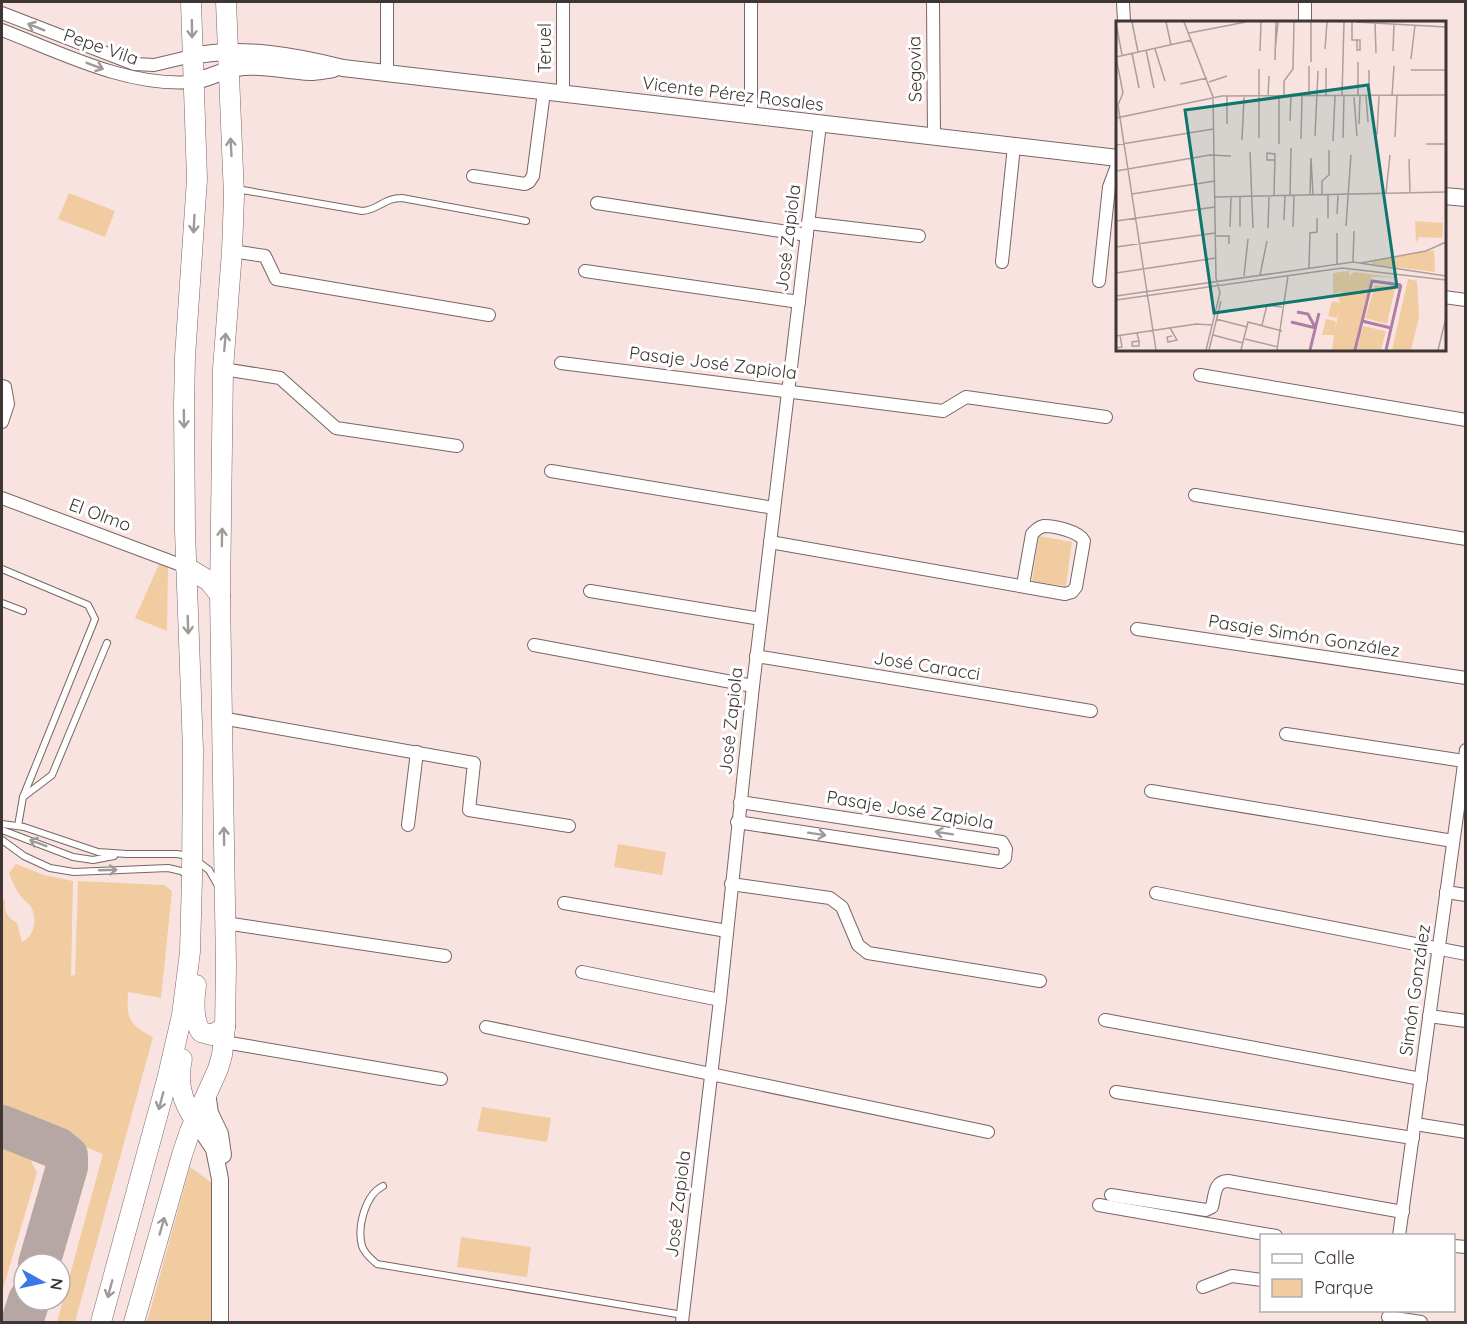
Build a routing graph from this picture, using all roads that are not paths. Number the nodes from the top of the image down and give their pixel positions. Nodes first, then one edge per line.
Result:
1 (191, 2) edge
2 (226, 2) edge
3 (387, 2) edge
4 (563, 2) edge
5 (751, 2) edge
6 (933, 2) edge
7 (1124, 2) edge
8 (1305, 2) edge
9 (2, 13) edge
10 (1124, 21) edge
11 (1305, 21) edge
12 (2, 30) edge
13 (192, 56) junction
14 (227, 60) junction
15 (387, 73) junction
16 (192, 82) junction
17 (544, 92) junction
18 (563, 94) junction
19 (751, 116) junction
20 (820, 124) junction
21 (934, 137) junction
22 (1014, 146) junction
23 (1116, 158) edge
24 (1116, 168) edge
25 (473, 176) dead end
26 (234, 189) junction
27 (1446, 196) edge
28 (1466, 198) edge
29 (597, 203) dead end
30 (526, 221) dead end
31 (808, 229) junction
32 (919, 236) dead end
33 (232, 251) junction
34 (1002, 262) dead end
35 (585, 271) dead end
36 (1099, 280) dead end
37 (1446, 297) edge
38 (1466, 300) edge
39 (799, 302) junction
40 (489, 315) dead end
41 (561, 363) dead end
42 (223, 369) junction
43 (1200, 375) dead end
44 (2, 386) edge
45 (788, 391) junction
46 (1106, 417) dead end
47 (1466, 420) edge
48 (2, 422) edge
49 (457, 446) dead end
50 (551, 471) dead end
51 (1195, 495) dead end
52 (2, 498) edge
53 (774, 508) junction
54 (1466, 539) edge
55 (770, 542) junction
56 (186, 567) junction
57 (2, 569) edge
58 (1023, 585) junction
59 (590, 591) dead end
60 (220, 596) junction
61 (2, 603) edge
62 (23, 611) dead end
63 (761, 619) junction
64 (1137, 629) dead end
65 (107, 643) dead end
66 (534, 645) dead end
67 (756, 656) junction
68 (1466, 678) edge
69 (753, 686) junction
70 (1091, 711) dead end
71 (221, 718) junction
72 (1286, 734) dead end
73 (417, 752) junction
74 (1465, 756) edge
75 (1151, 791) dead end
76 (23, 797) junction
77 (740, 802) junction
78 (737, 822) junction
79 (2, 824) edge
80 (408, 825) dead end
81 (18, 826) junction
82 (569, 826) dead end
83 (2, 830) edge
84 (2, 840) edge
85 (1453, 841) junction
86 (127, 854) junction
87 (192, 857) junction
88 (192, 878) junction
89 (731, 884) junction
90 (1446, 892) junction
91 (1156, 893) dead end
92 (1466, 895) edge
93 (564, 903) dead end
94 (225, 923) junction
95 (191, 924) junction
96 (727, 931) junction
97 (1438, 949) junction
98 (1466, 954) edge
99 (445, 956) dead end
100 (226, 967) junction
101 (582, 972) dead end
102 (1040, 981) dead end
103 (195, 997) junction
104 (720, 1000) junction
105 (1429, 1016) junction
106 (1105, 1020) dead end
107 (1466, 1021) edge
108 (486, 1027) dead end
109 (224, 1035) junction
110 (711, 1073) junction
111 (441, 1079) dead end
112 (1420, 1079) junction
113 (1116, 1092) dead end
114 (207, 1093) junction
115 (195, 1120) junction
116 (1415, 1124) junction
117 (988, 1132) dead end
118 (1466, 1132) edge
119 (1413, 1138) junction
120 (220, 1179) junction
121 (383, 1186) dead end
122 (1111, 1195) dead end
123 (1099, 1205) dead end
124 (1402, 1212) junction
125 (1265, 1234) edge
126 (1399, 1234) edge
127 (1260, 1280) edge
128 (1203, 1287) dead end
129 (1388, 1317) edge
130 (682, 1319) edge
131 (101, 1323) edge
132 (134, 1323) edge
133 (220, 1323) edge
134 (1421, 1323) edge

1 -> 13 main road
2 - 14 main road
3 - 15 street
4 - 18 street, Teruel
5 - 19 street
6 - 21 street, Segovia
7 - 10 street
8 - 11 street
13 -> 9 street, Pepe Vila
12 -> 16 street, Pepe Vila
13 - 14 street, Vicente Pérez Rosales
13 - 16 main road
14 - 15 street, Vicente Pérez Rosales
14 - 16 street, Vicente Pérez Rosales
26 -> 14 main road
15 - 17 street, Vicente Pérez Rosales
16 -> 56 main road
17 - 18 street, Vicente Pérez Rosales
17 - 25 street
18 - 19 street, Vicente Pérez Rosales
19 - 20 street, Vicente Pérez Rosales
20 - 21 street, Vicente Pérez Rosales
20 - 31 street, José Zapiola
21 - 22 street, Vicente Pérez Rosales
22 - 23 street, Vicente Pérez Rosales
22 - 34 street
24 - 36 street
26 - 30 lane
26 - 33 main road
27 - 28 street
29 - 31 street
31 - 32 street
31 - 39 street, José Zapiola
33 - 40 street
42 -> 33 main road
35 - 39 street
37 - 38 street
39 - 45 street, José Zapiola
41 - 45 street, Pasaje José Zapiola
42 - 49 street
60 -> 42 main road
43 - 47 street
44 - 48 street
45 - 46 street, Pasaje José Zapiola
45 - 53 street, José Zapiola
50 - 53 street
51 - 54 street
52 - 56 street, El Olmo
53 - 55 street, José Zapiola
55 - 58 street
55 - 63 street, José Zapiola
56 - 60 main road
56 -> 87 main road
57 - 76 lane
58 - 58 street
59 - 63 street
60 - 71 main road
61 - 62 lane
63 - 67 street, José Zapiola
64 - 68 street, Pasaje Simón González
65 - 76 lane
66 - 69 street
67 - 69 street, José Zapiola
67 - 70 street, José Caracci
69 - 77 street, José Zapiola
71 - 73 street
94 -> 71 main road
72 - 74 street
73 - 80 street
73 - 82 street
74 - 85 street, Simón González
75 - 85 street
76 - 81 lane
77 - 78 street, José Zapiola
78 -> 77 street, Pasaje José Zapiola
78 - 89 street, José Zapiola
79 - 81 lane
81 - 86 lane
86 -> 83 lane
84 -> 88 lane
85 - 90 street, Simón González
86 - 87 lane
87 - 88 main road
87 - 100 lane
88 - 95 main road
89 - 96 street, José Zapiola
89 - 102 street
90 - 92 street
90 - 97 street, Simón González
91 - 97 street
93 - 96 street
94 - 99 street
94 - 100 main road
95 - 103 main road
95 -> 131 main road
96 - 104 street, José Zapiola
97 - 98 street
97 - 105 street, Simón González
100 - 109 main road
101 - 104 street
103 - 109 main road
103 - 115 main road
104 - 110 street, José Zapiola
105 - 107 street
105 - 112 street, Simón González
106 - 112 street
108 - 110 street
109 - 111 street
109 - 114 main road
110 - 117 street
110 - 130 street, José Zapiola
112 - 116 street, Simón González
113 - 119 street
114 - 115 main road
114 - 120 street
115 - 120 street
132 -> 115 main road
116 - 118 street
116 - 119 street, Simón González
119 - 124 street, Simón González
120 - 133 street
121 - 130 lane
122 - 124 street
123 - 125 street
124 - 126 street, Simón González
127 - 128 street
129 - 134 street

